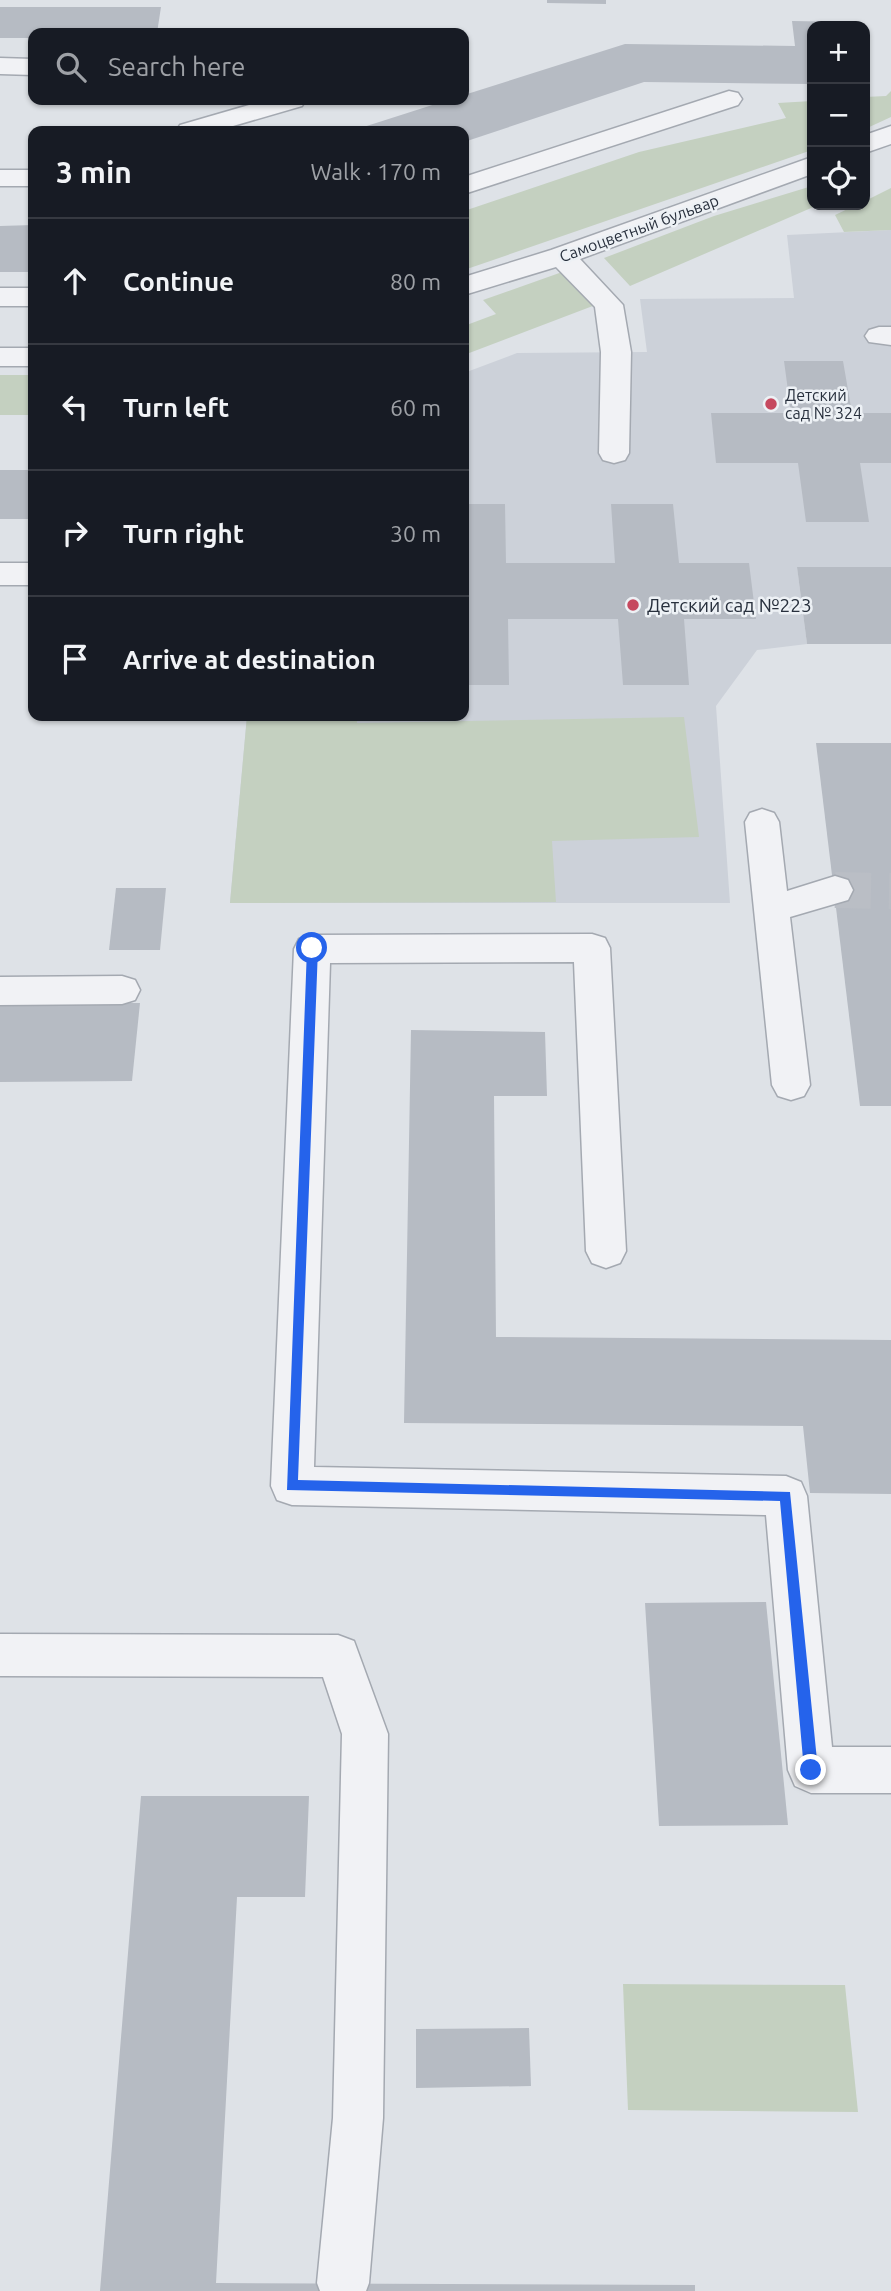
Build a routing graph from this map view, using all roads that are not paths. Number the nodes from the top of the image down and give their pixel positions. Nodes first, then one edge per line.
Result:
1 (0, 66) edge
2 (28, 67) edge
3 (729, 99) dead end
4 (259, 105) edge
5 (219, 111) edge
6 (196, 126) edge
7 (891, 134) edge
8 (870, 143) edge
9 (807, 167) edge
10 (28, 177) edge
11 (0, 178) edge
12 (469, 184) edge
13 (561, 256) junction
14 (469, 284) edge
15 (0, 297) edge
16 (28, 297) edge
17 (0, 357) edge
18 (28, 357) edge
19 (614, 453) dead end
20 (0, 574) edge
21 (28, 574) edge
22 (762, 822) dead end
23 (835, 890) tunnel mouth
24 (771, 909) junction
25 (0, 990) edge
26 (122, 990) dead end
27 (791, 1085) dead end
28 (606, 1251) dead end
29 (0, 1655) edge
30 (891, 1770) edge
31 (343, 2283) dead end

1 - 2 street
3 - 12 street
4 - 5 street
5 - 6 street
7 - 8 street
9 - 13 street, Самоцветный бульвар
10 - 11 street
13 - 14 street, Самоцветный бульвар
13 - 19 street
15 - 16 street
17 - 18 street
20 - 21 street
22 - 24 street
23 - 24 street
24 - 27 street
25 - 26 street
28 - 30 street
29 - 31 street

